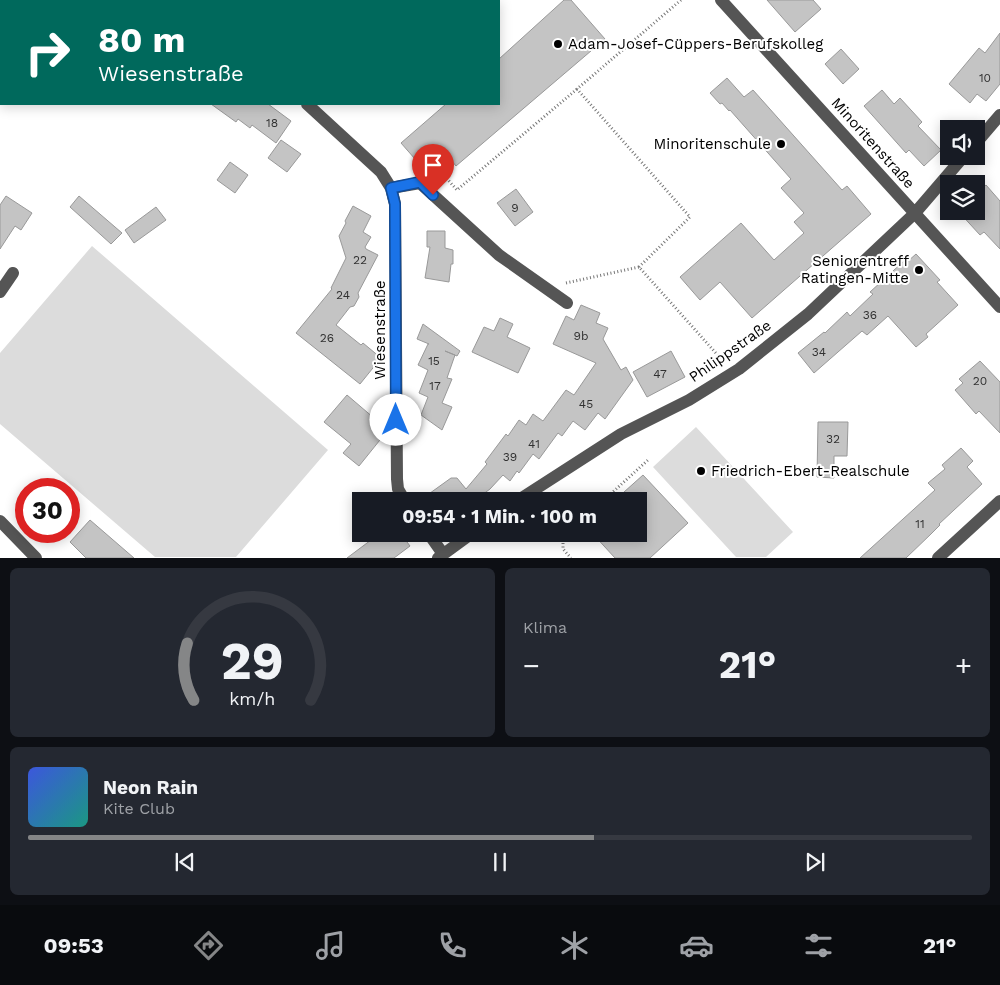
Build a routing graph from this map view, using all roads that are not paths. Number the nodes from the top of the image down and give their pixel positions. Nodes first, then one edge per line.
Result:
1 (721, 0) edge
2 (308, 105) edge
3 (1000, 115) edge
4 (985, 132) edge
5 (956, 165) edge
6 (391, 188) junction
7 (915, 213) junction
8 (13, 274) dead end
9 (0, 292) edge
10 (567, 303) dead end
11 (1000, 308) edge
12 (400, 492) edge
13 (530, 492) edge
14 (1000, 501) edge
15 (0, 521) edge
16 (433, 542) edge
17 (460, 542) edge
18 (441, 556) edge
19 (36, 558) edge
20 (938, 558) edge

1 - 7 street, Minoritenstraße
2 - 6 street, Wiesenstraße
3 - 4 street
5 - 7 street, Philippstraße
6 - 10 street
6 - 12 street, Wiesenstraße
7 - 11 street, Minoritenstraße
7 - 13 street, Philippstraße
8 - 9 street
14 - 20 street
15 - 19 street
16 - 18 street
17 - 18 street

